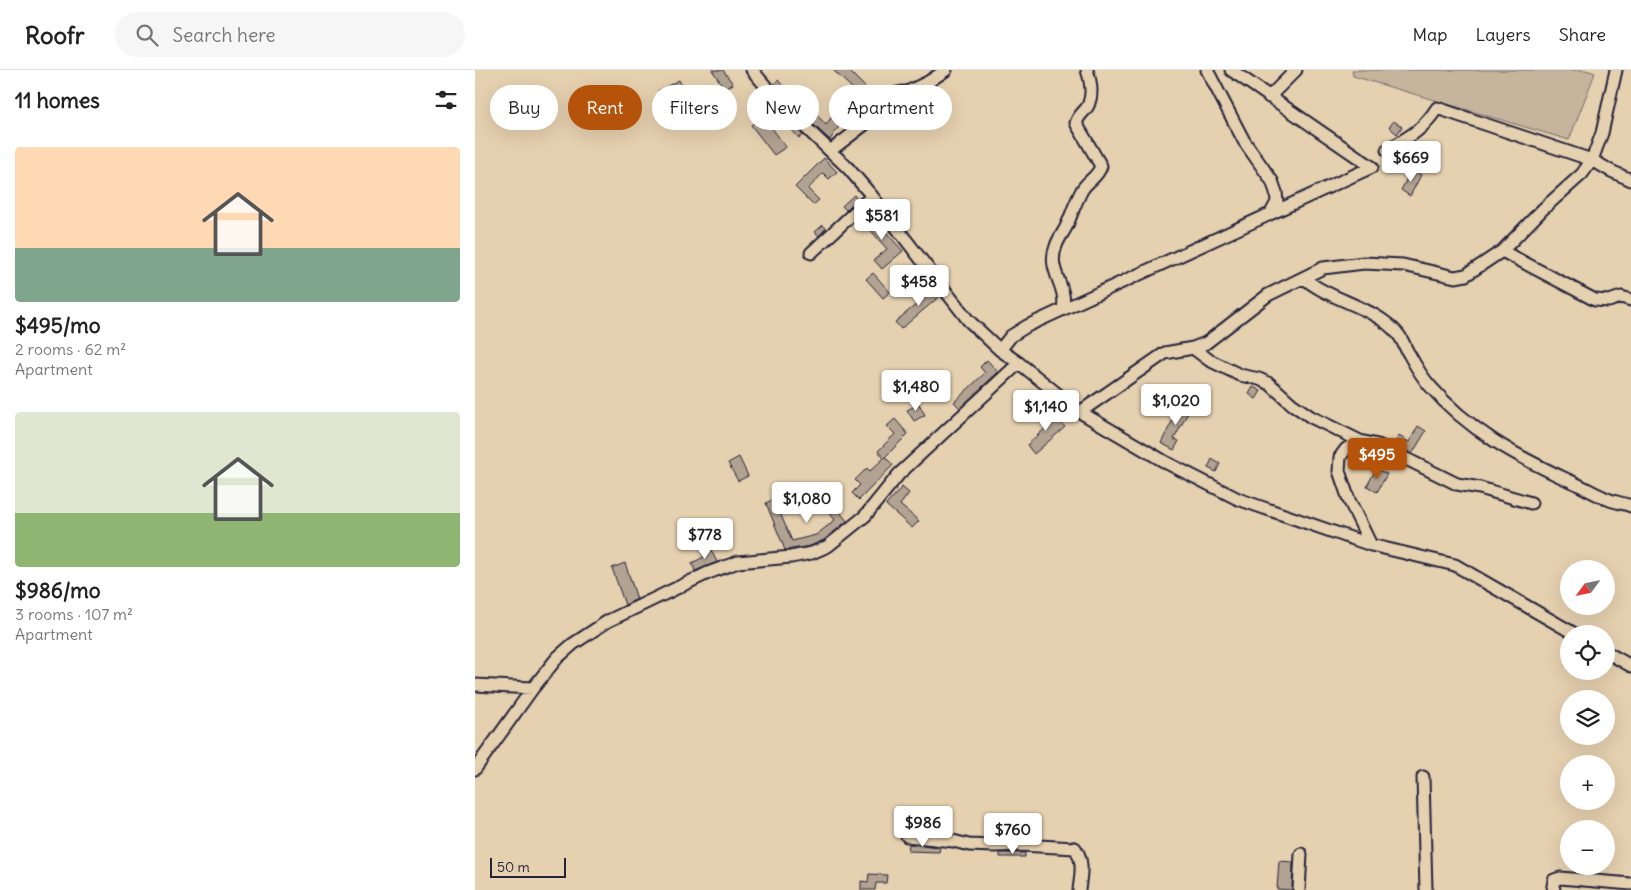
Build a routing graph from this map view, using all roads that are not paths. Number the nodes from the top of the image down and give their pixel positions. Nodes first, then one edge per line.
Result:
1 (753, 70) edge
2 (945, 70) edge
3 (1087, 70) edge
4 (1207, 70) edge
5 (1231, 70) edge
6 (1296, 70) edge
7 (1616, 70) edge
8 (1269, 97) junction
9 (1387, 150) dead end
10 (830, 151) junction
11 (1592, 160) junction
12 (1631, 180) edge
13 (872, 196) junction
14 (1271, 213) junction
15 (1502, 250) junction
16 (811, 254) dead end
17 (1304, 278) junction
18 (1631, 300) edge
19 (1063, 309) junction
20 (1193, 348) junction
21 (1000, 350) junction
22 (1019, 363) junction
23 (1080, 412) junction
24 (1360, 441) junction
25 (1531, 503) dead end
26 (1631, 506) edge
27 (1371, 545) junction
28 (1560, 625) edge
29 (1615, 657) edge
30 (1631, 666) edge
31 (475, 686) edge
32 (533, 688) junction
33 (475, 769) edge
34 (1423, 776) dead end
35 (907, 836) dead end
36 (1301, 854) dead end
37 (1631, 884) edge
38 (1079, 890) edge
39 (1299, 890) edge
40 (1426, 890) edge
41 (1554, 890) edge

1 - 10 street
2 - 10 street
3 - 19 street
4 - 14 street
5 - 8 street
6 - 8 street
7 - 11 street
8 - 14 street
9 - 11 street
10 - 13 street
11 - 12 street
11 - 15 street
13 - 16 street
13 - 21 street
14 - 19 street
15 - 17 street
15 - 18 street
17 - 20 street
17 - 26 street
19 - 21 street
20 - 23 street
20 - 24 street
21 - 22 street
22 - 23 street
22 - 32 street
23 - 27 street
24 - 25 street
24 - 27 street
27 - 28 street
29 - 30 street
31 - 32 street
32 - 33 street
34 - 40 street
35 - 38 street
36 - 39 street
37 - 41 street

